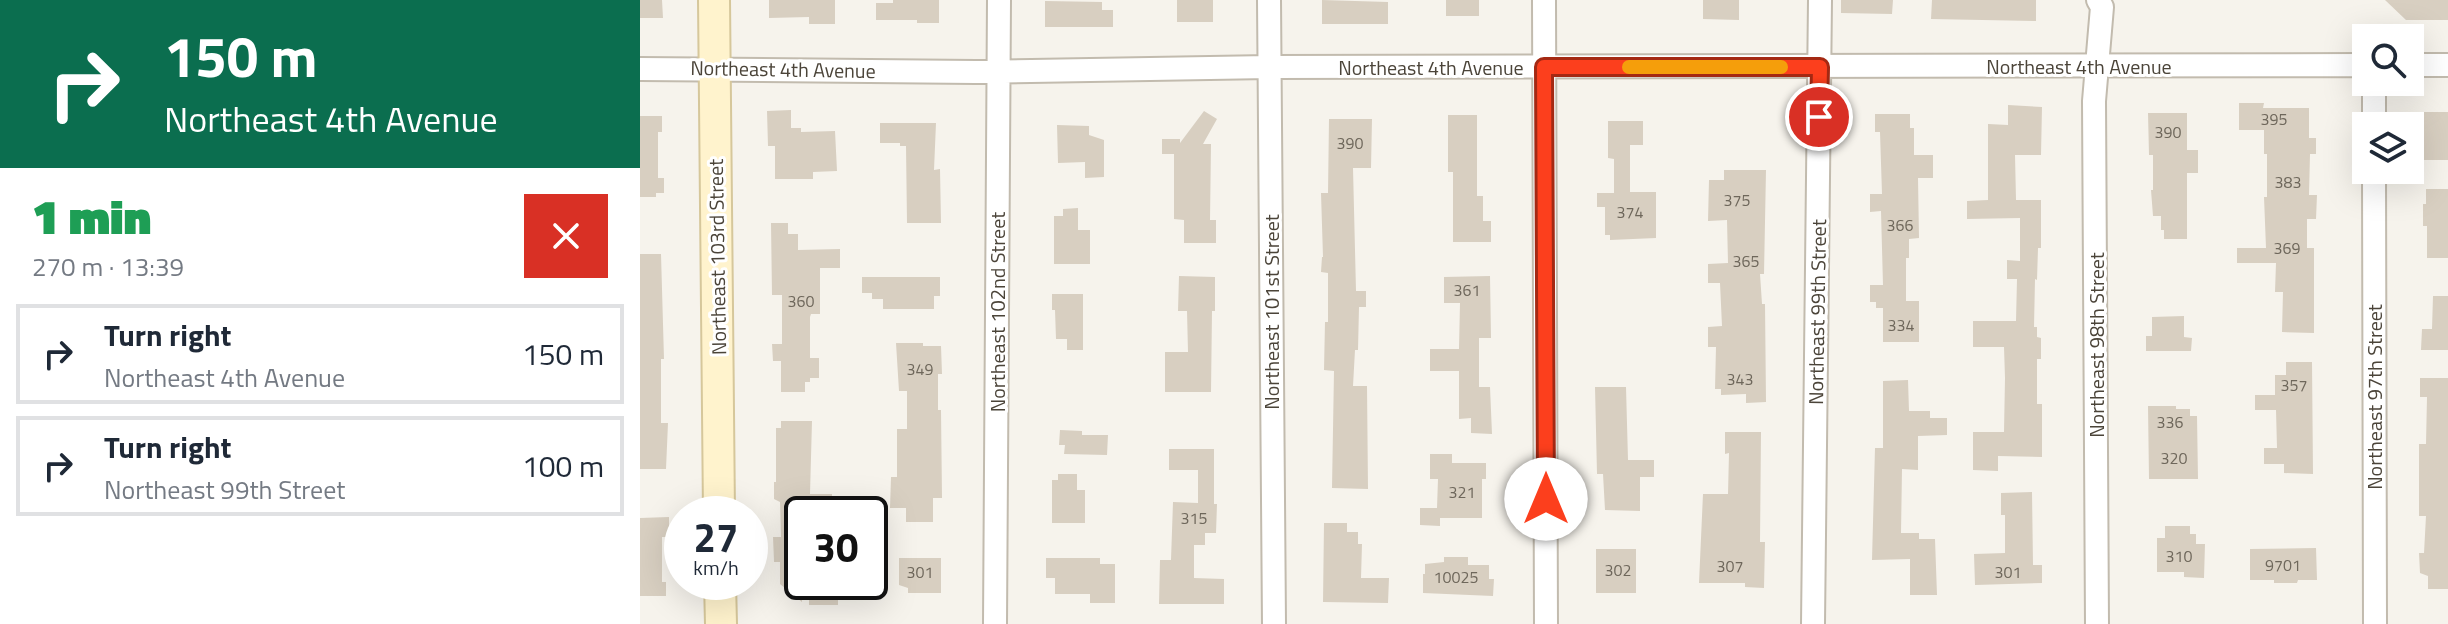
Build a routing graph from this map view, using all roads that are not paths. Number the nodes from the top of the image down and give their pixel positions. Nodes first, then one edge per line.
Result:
1 (714, 0) edge
2 (999, 0) edge
3 (1269, 0) edge
4 (1544, 0) edge
5 (1820, 0) edge
6 (2098, 0) edge
7 (2352, 65) edge
8 (2424, 65) edge
9 (2448, 65) edge
10 (1269, 67) junction
11 (1544, 67) junction
12 (1820, 67) junction
13 (2096, 67) junction
14 (715, 68) junction
15 (640, 69) edge
16 (998, 72) junction
17 (2374, 184) edge
18 (719, 496) edge
19 (720, 600) edge
20 (721, 624) edge
21 (995, 624) edge
22 (1274, 624) edge
23 (1546, 624) edge
24 (1813, 624) edge
25 (2097, 624) edge
26 (2375, 624) edge

1 - 14 main road, Northeast 103rd Street
2 - 16 street, Northeast 102nd Street
3 - 10 street, Northeast 101st Street
4 - 11 street
5 - 12 street, Northeast 99th Street
6 - 13 street, Northeast 98th Street
7 - 13 street, Northeast 4th Avenue
8 - 9 street
10 - 11 street, Northeast 4th Avenue
10 - 16 street, Northeast 4th Avenue
10 - 22 street, Northeast 101st Street
11 - 12 street, Northeast 4th Avenue
11 - 23 street
12 - 13 street, Northeast 4th Avenue
12 - 24 street, Northeast 99th Street
13 - 25 street, Northeast 98th Street
14 - 15 street, Northeast 4th Avenue
14 - 16 street, Northeast 4th Avenue
14 - 18 main road, Northeast 103rd Street
16 - 21 street, Northeast 102nd Street
17 - 26 street, Northeast 97th Street
19 - 20 main road

